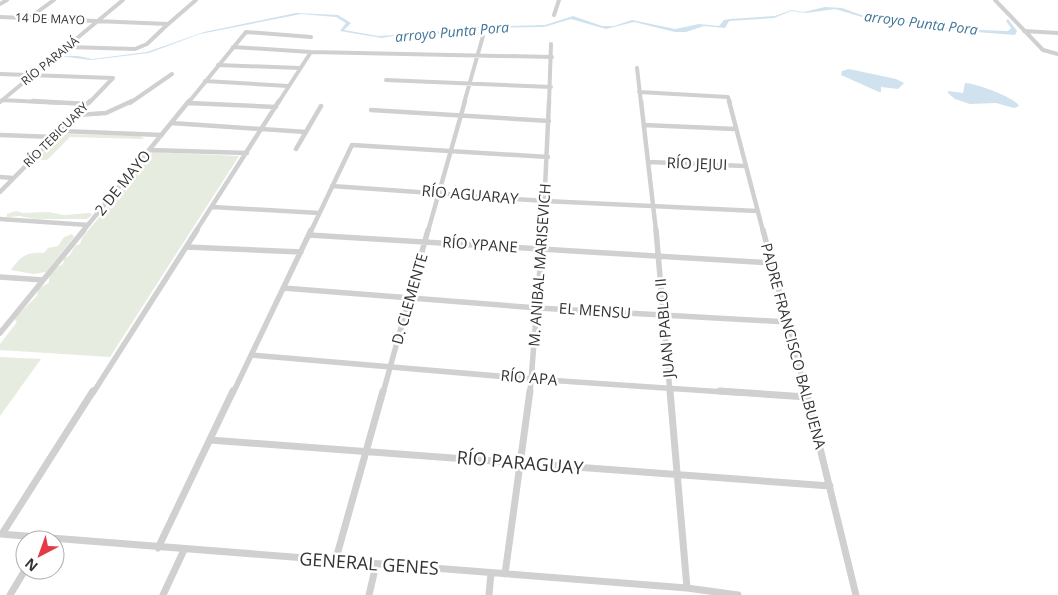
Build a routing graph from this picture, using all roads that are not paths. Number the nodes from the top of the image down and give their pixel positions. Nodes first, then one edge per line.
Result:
1 (7, 0) edge
2 (54, 0) edge
3 (124, 0) edge
4 (196, 0) edge
5 (559, 0) edge
6 (995, 0) edge
7 (0, 4) edge
8 (554, 15) dead end
9 (0, 17) edge
10 (28, 18) junction
11 (100, 20) junction
12 (167, 25) junction
13 (1024, 32) junction
14 (1058, 33) edge
15 (483, 36) dead end
16 (310, 37) dead end
17 (551, 44) dead end
18 (68, 47) junction
19 (233, 47) junction
20 (310, 52) junction
21 (1058, 54) edge
22 (477, 55) junction
23 (552, 57) junction
24 (218, 65) junction
25 (300, 68) junction
26 (636, 68) dead end
27 (0, 74) edge
28 (172, 74) dead end
29 (34, 75) junction
30 (386, 80) dead end
31 (205, 81) junction
32 (469, 84) junction
33 (288, 86) junction
34 (551, 88) junction
35 (639, 92) junction
36 (1, 101) edge
37 (188, 103) junction
38 (88, 104) junction
39 (322, 106) dead end
40 (276, 107) junction
41 (371, 110) dead end
42 (77, 115) junction
43 (460, 116) junction
44 (549, 121) junction
45 (172, 123) junction
46 (644, 125) junction
47 (735, 128) junction
48 (262, 129) junction
49 (61, 131) junction
50 (306, 132) junction
51 (0, 135) edge
52 (162, 135) junction
53 (55, 137) junction
54 (296, 149) dead end
55 (150, 150) junction
56 (450, 151) junction
57 (247, 153) junction
58 (548, 157) junction
59 (649, 162) junction
60 (745, 166) junction
61 (0, 178) edge
62 (13, 178) junction
63 (332, 186) junction
64 (0, 192) edge
65 (438, 192) junction
66 (546, 201) junction
67 (654, 206) junction
68 (212, 207) junction
69 (757, 211) junction
70 (319, 213) junction
71 (0, 219) edge
72 (88, 225) junction
73 (309, 235) junction
74 (427, 241) junction
75 (187, 246) junction
76 (543, 249) junction
77 (301, 252) junction
78 (659, 256) junction
79 (771, 262) junction
80 (0, 277) edge
81 (43, 280) junction
82 (283, 288) junction
83 (410, 296) junction
84 (538, 308) junction
85 (664, 315) junction
86 (787, 322) junction
87 (0, 333) edge
88 (251, 355) junction
89 (391, 366) junction
90 (532, 379) junction
91 (671, 389) junction
92 (807, 398) junction
93 (210, 440) junction
94 (367, 450) junction
95 (520, 463) junction
96 (678, 475) junction
97 (830, 486) junction
98 (1, 534) edge
99 (15, 536) edge
100 (65, 541) edge
101 (158, 548) junction
102 (184, 550) junction
103 (335, 562) junction
104 (376, 565) junction
105 (491, 573) junction
106 (505, 574) junction
107 (19, 580) edge
108 (687, 588) junction
109 (10, 595) edge
110 (163, 595) edge
111 (369, 595) edge
112 (489, 595) edge
113 (738, 595) edge
114 (856, 595) edge

1 - 7 street
2 - 10 street
3 - 11 street, RÍO PARANÁ
4 - 12 street
5 - 8 street
6 - 13 street
9 - 10 street, 14 DE MAYO
10 - 11 street, 14 DE MAYO
11 - 12 street, 14 DE MAYO
11 - 18 street, RÍO PARANÁ
12 - 18 street
13 - 14 street
13 - 21 street
15 - 22 street, D. CLEMENTE
16 - 19 street, 2 DE MAYO
17 - 23 street, M. ANIBAL MARISEVICH
18 - 29 street, RÍO PARANÁ
19 - 20 street
19 - 24 street, 2 DE MAYO
20 - 22 street
20 - 25 street
22 - 23 street
22 - 32 street, D. CLEMENTE
23 - 34 street, M. ANIBAL MARISEVICH
24 - 25 street
24 - 31 street, 2 DE MAYO
25 - 33 street
26 - 35 street, JUAN PABLO II
27 - 29 street
28 - 42 street
29 - 36 street, RÍO PARANÁ
29 - 38 street, RÍO TEBICUARY
30 - 32 street
31 - 33 street
31 - 37 street, 2 DE MAYO
32 - 34 street
32 - 43 street, D. CLEMENTE
33 - 40 street
34 - 44 street, M. ANIBAL MARISEVICH
35 - 46 street, JUAN PABLO II
35 - 47 street, PADRE FRANCISCO BALBUENA
36 - 38 street
37 - 40 street
37 - 45 street, 2 DE MAYO
38 - 42 street, RÍO TEBICUARY
39 - 50 street
40 - 48 street
41 - 43 street
42 - 49 street, RÍO TEBICUARY
43 - 44 street
43 - 56 street, D. CLEMENTE
44 - 58 street, M. ANIBAL MARISEVICH
45 - 48 street
45 - 52 street, 2 DE MAYO
46 - 47 street
46 - 59 street, JUAN PABLO II
47 - 60 street, PADRE FRANCISCO BALBUENA
48 - 50 street
48 - 57 street
49 - 52 street
49 - 53 street, RÍO TEBICUARY
50 - 54 street
51 - 53 street
52 - 55 street, 2 DE MAYO
53 - 62 street, RÍO TEBICUARY
55 - 57 street
55 - 72 street, 2 DE MAYO
56 - 58 street
56 - 63 street
56 - 65 street, D. CLEMENTE
57 - 68 street
58 - 66 street, M. ANIBAL MARISEVICH
59 - 60 street, RÍO JEJUI
59 - 67 street, JUAN PABLO II
60 - 69 street, PADRE FRANCISCO BALBUENA
61 - 62 street
62 - 64 street, RÍO TEBICUARY
63 - 65 street, RÍO AGUARAY
63 - 70 street
65 - 66 street, RÍO AGUARAY
65 - 74 street, D. CLEMENTE
66 - 67 street, RÍO AGUARAY
66 - 76 street, M. ANIBAL MARISEVICH
67 - 69 street, RÍO AGUARAY
67 - 78 street, JUAN PABLO II
68 - 70 street
68 - 75 street
69 - 79 street, PADRE FRANCISCO BALBUENA
70 - 73 street
71 - 72 street
72 - 81 street, 2 DE MAYO
73 - 74 street, RÍO YPANE
73 - 77 street
74 - 76 street, RÍO YPANE
74 - 83 street, D. CLEMENTE
75 - 77 street
75 - 98 street
76 - 78 street, RÍO YPANE
76 - 84 street, M. ANIBAL MARISEVICH
77 - 82 street
78 - 79 street, RÍO YPANE
78 - 85 street, JUAN PABLO II
79 - 86 street, PADRE FRANCISCO BALBUENA
80 - 81 street
81 - 87 street, 2 DE MAYO
82 - 83 street, EL MENSU
82 - 88 street
83 - 84 street, EL MENSU
83 - 89 street, D. CLEMENTE
84 - 85 street, EL MENSU
84 - 90 street, M. ANIBAL MARISEVICH
85 - 86 street, EL MENSU
85 - 91 street, JUAN PABLO II
86 - 92 street, PADRE FRANCISCO BALBUENA
88 - 89 street, RÍO APA
88 - 93 street
89 - 90 street, RÍO APA
89 - 94 street, D. CLEMENTE
90 - 91 street, RÍO APA
90 - 95 street, M. ANIBAL MARISEVICH
91 - 92 street, RÍO APA
91 - 96 street, JUAN PABLO II
92 - 97 street, PADRE FRANCISCO BALBUENA
93 - 94 street, RÍO PARAGUAY
93 - 101 street
94 - 95 street, RÍO PARAGUAY
94 - 103 street, D. CLEMENTE
95 - 96 street, RÍO PARAGUAY
95 - 106 street, M. ANIBAL MARISEVICH
96 - 97 street, RÍO PARAGUAY
96 - 108 street, JUAN PABLO II
97 - 114 street, PADRE FRANCISCO BALBUENA
98 - 99 street, GENERAL GENES
100 - 101 street, GENERAL GENES
101 - 102 street, GENERAL GENES
102 - 103 street, GENERAL GENES
102 - 110 street
103 - 104 street, GENERAL GENES
104 - 105 street, GENERAL GENES
104 - 111 street
105 - 106 street, GENERAL GENES
105 - 112 street
106 - 108 street, GENERAL GENES
107 - 109 street
108 - 113 street, GENERAL GENES

